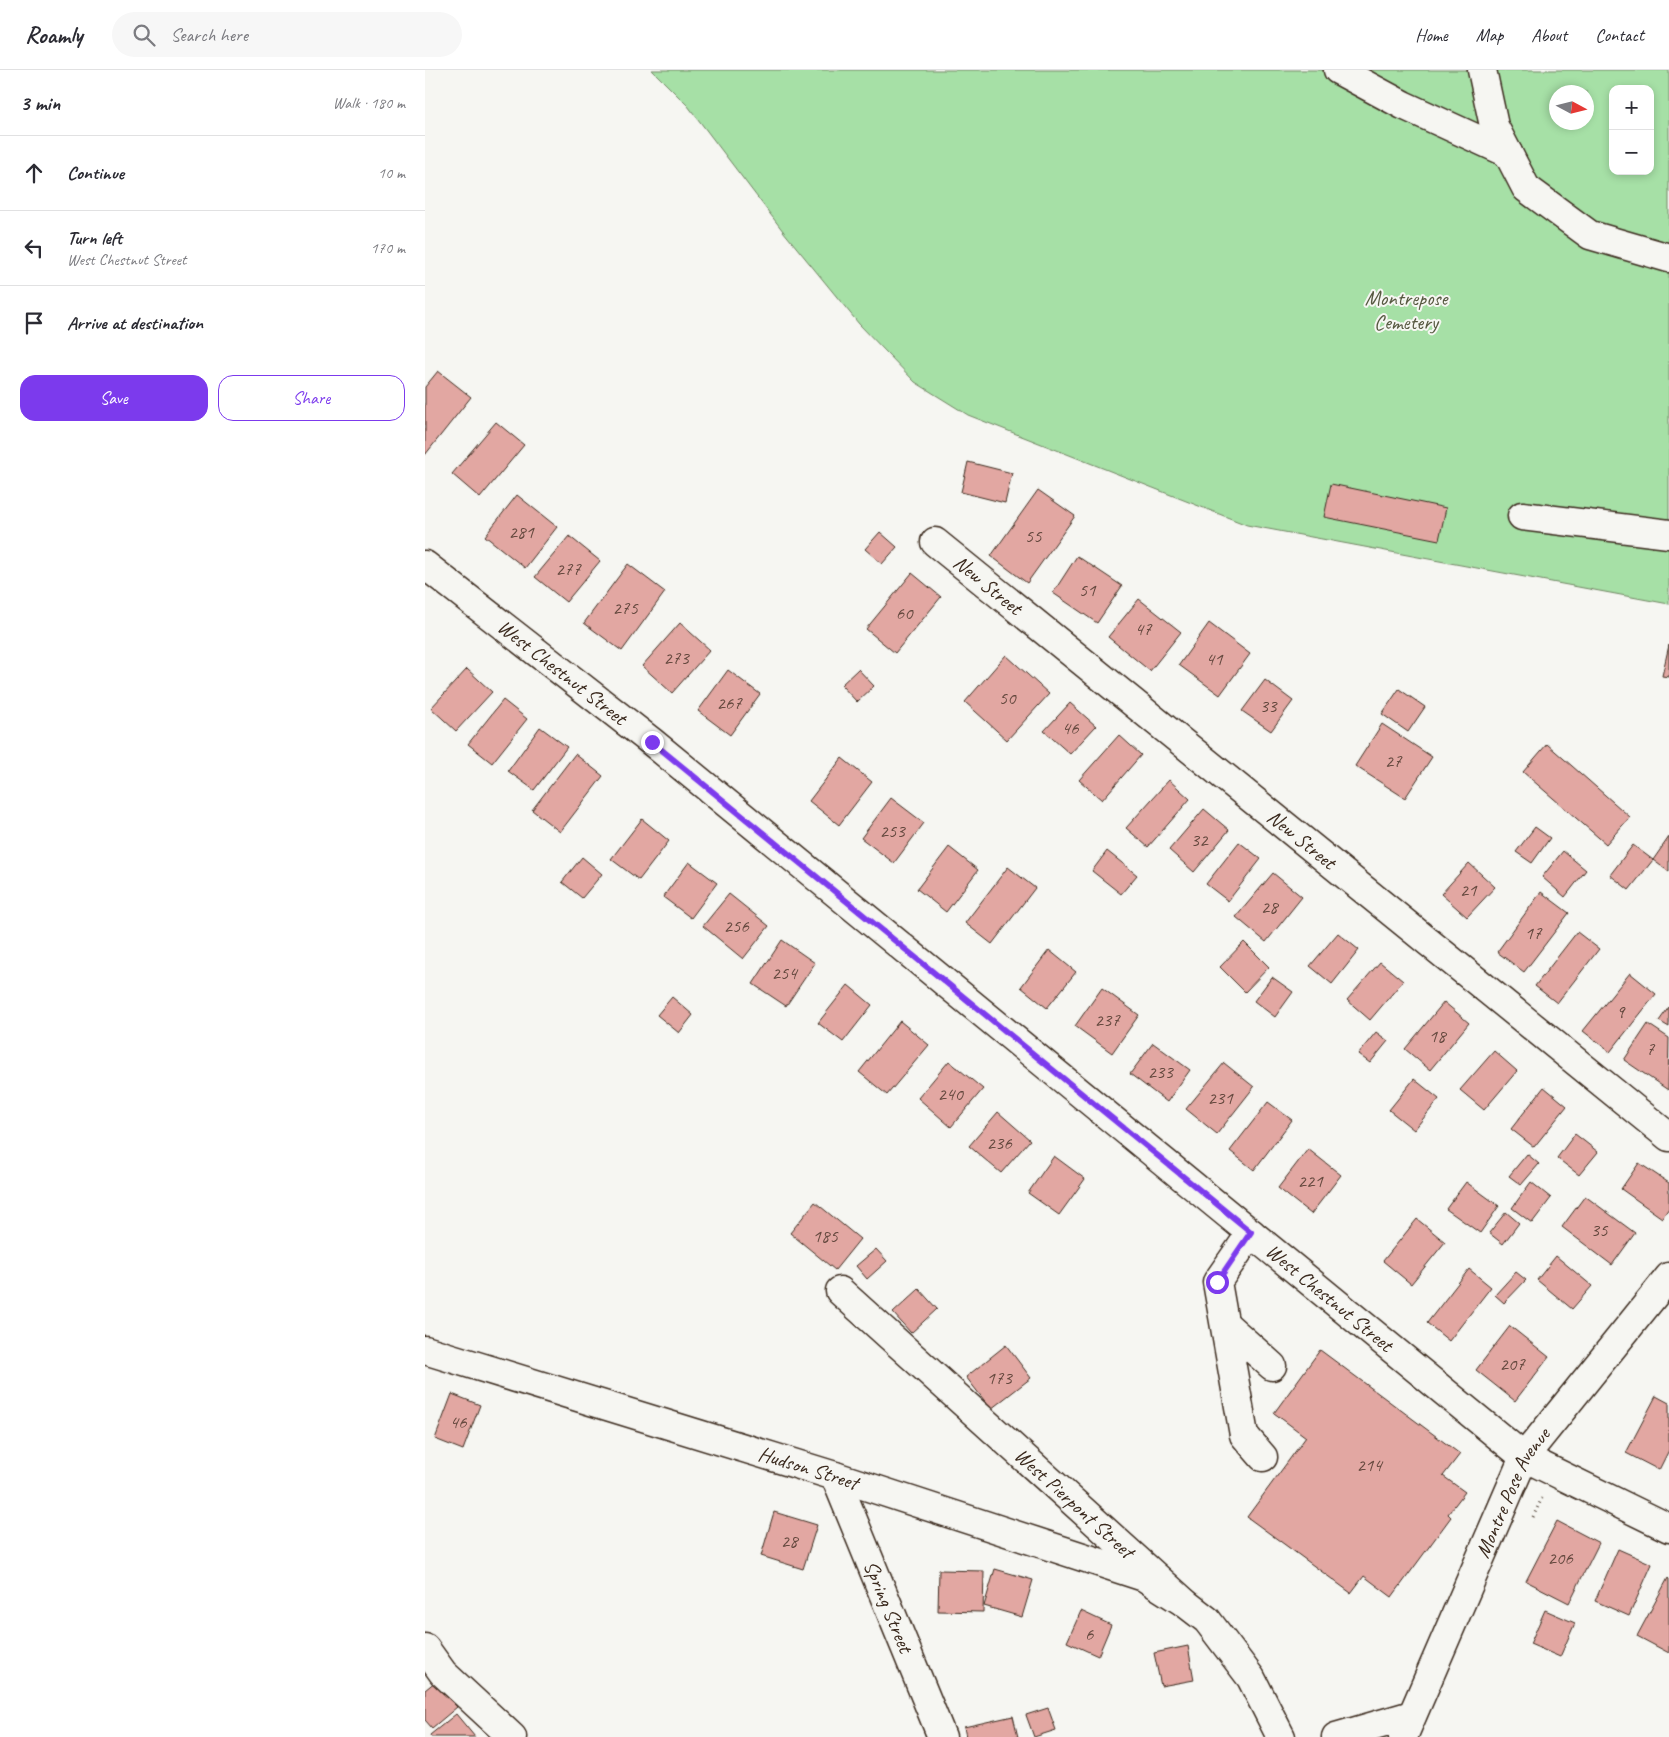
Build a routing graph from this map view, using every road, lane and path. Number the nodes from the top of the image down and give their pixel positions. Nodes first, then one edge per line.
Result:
1 (1339, 70) edge
2 (1482, 70) edge
3 (1508, 153) junction
4 (1669, 258) edge
5 (1522, 516) dead end
6 (1669, 534) edge
7 (935, 542) dead end
8 (425, 565) edge
9 (1669, 1137) edge
10 (1251, 1232) junction
11 (1669, 1278) edge
12 (840, 1291) dead end
13 (1225, 1324) junction
14 (425, 1350) edge
15 (1272, 1366) dead end
16 (1263, 1457) dead end
17 (1525, 1457) junction
18 (835, 1476) junction
19 (1551, 1500) dead end
20 (1530, 1523) dead end
21 (1669, 1528) edge
22 (1185, 1603) junction
23 (425, 1648) edge
24 (1408, 1726) edge
25 (512, 1737) edge
26 (943, 1737) edge
27 (1281, 1737) edge
28 (1336, 1737) edge

1 - 3 street
2 - 3 street
3 - 4 street
5 - 6 street
7 - 9 street, New Street
8 - 10 street, West Chestnut Street
10 - 13 street
10 - 17 street, West Chestnut Street
11 - 17 street, Montre Pose Avenue
12 - 22 street, West Pierpont Street
13 - 15 street
13 - 16 street
14 - 18 street, Hudson Street
17 - 21 street, West Chestnut Street
17 - 24 street, Montre Pose Avenue
18 - 22 street, Hudson Street
18 - 26 street, Spring Street
19 - 20 path
22 - 27 street, West Pierpont Street
23 - 25 street
24 - 28 street

